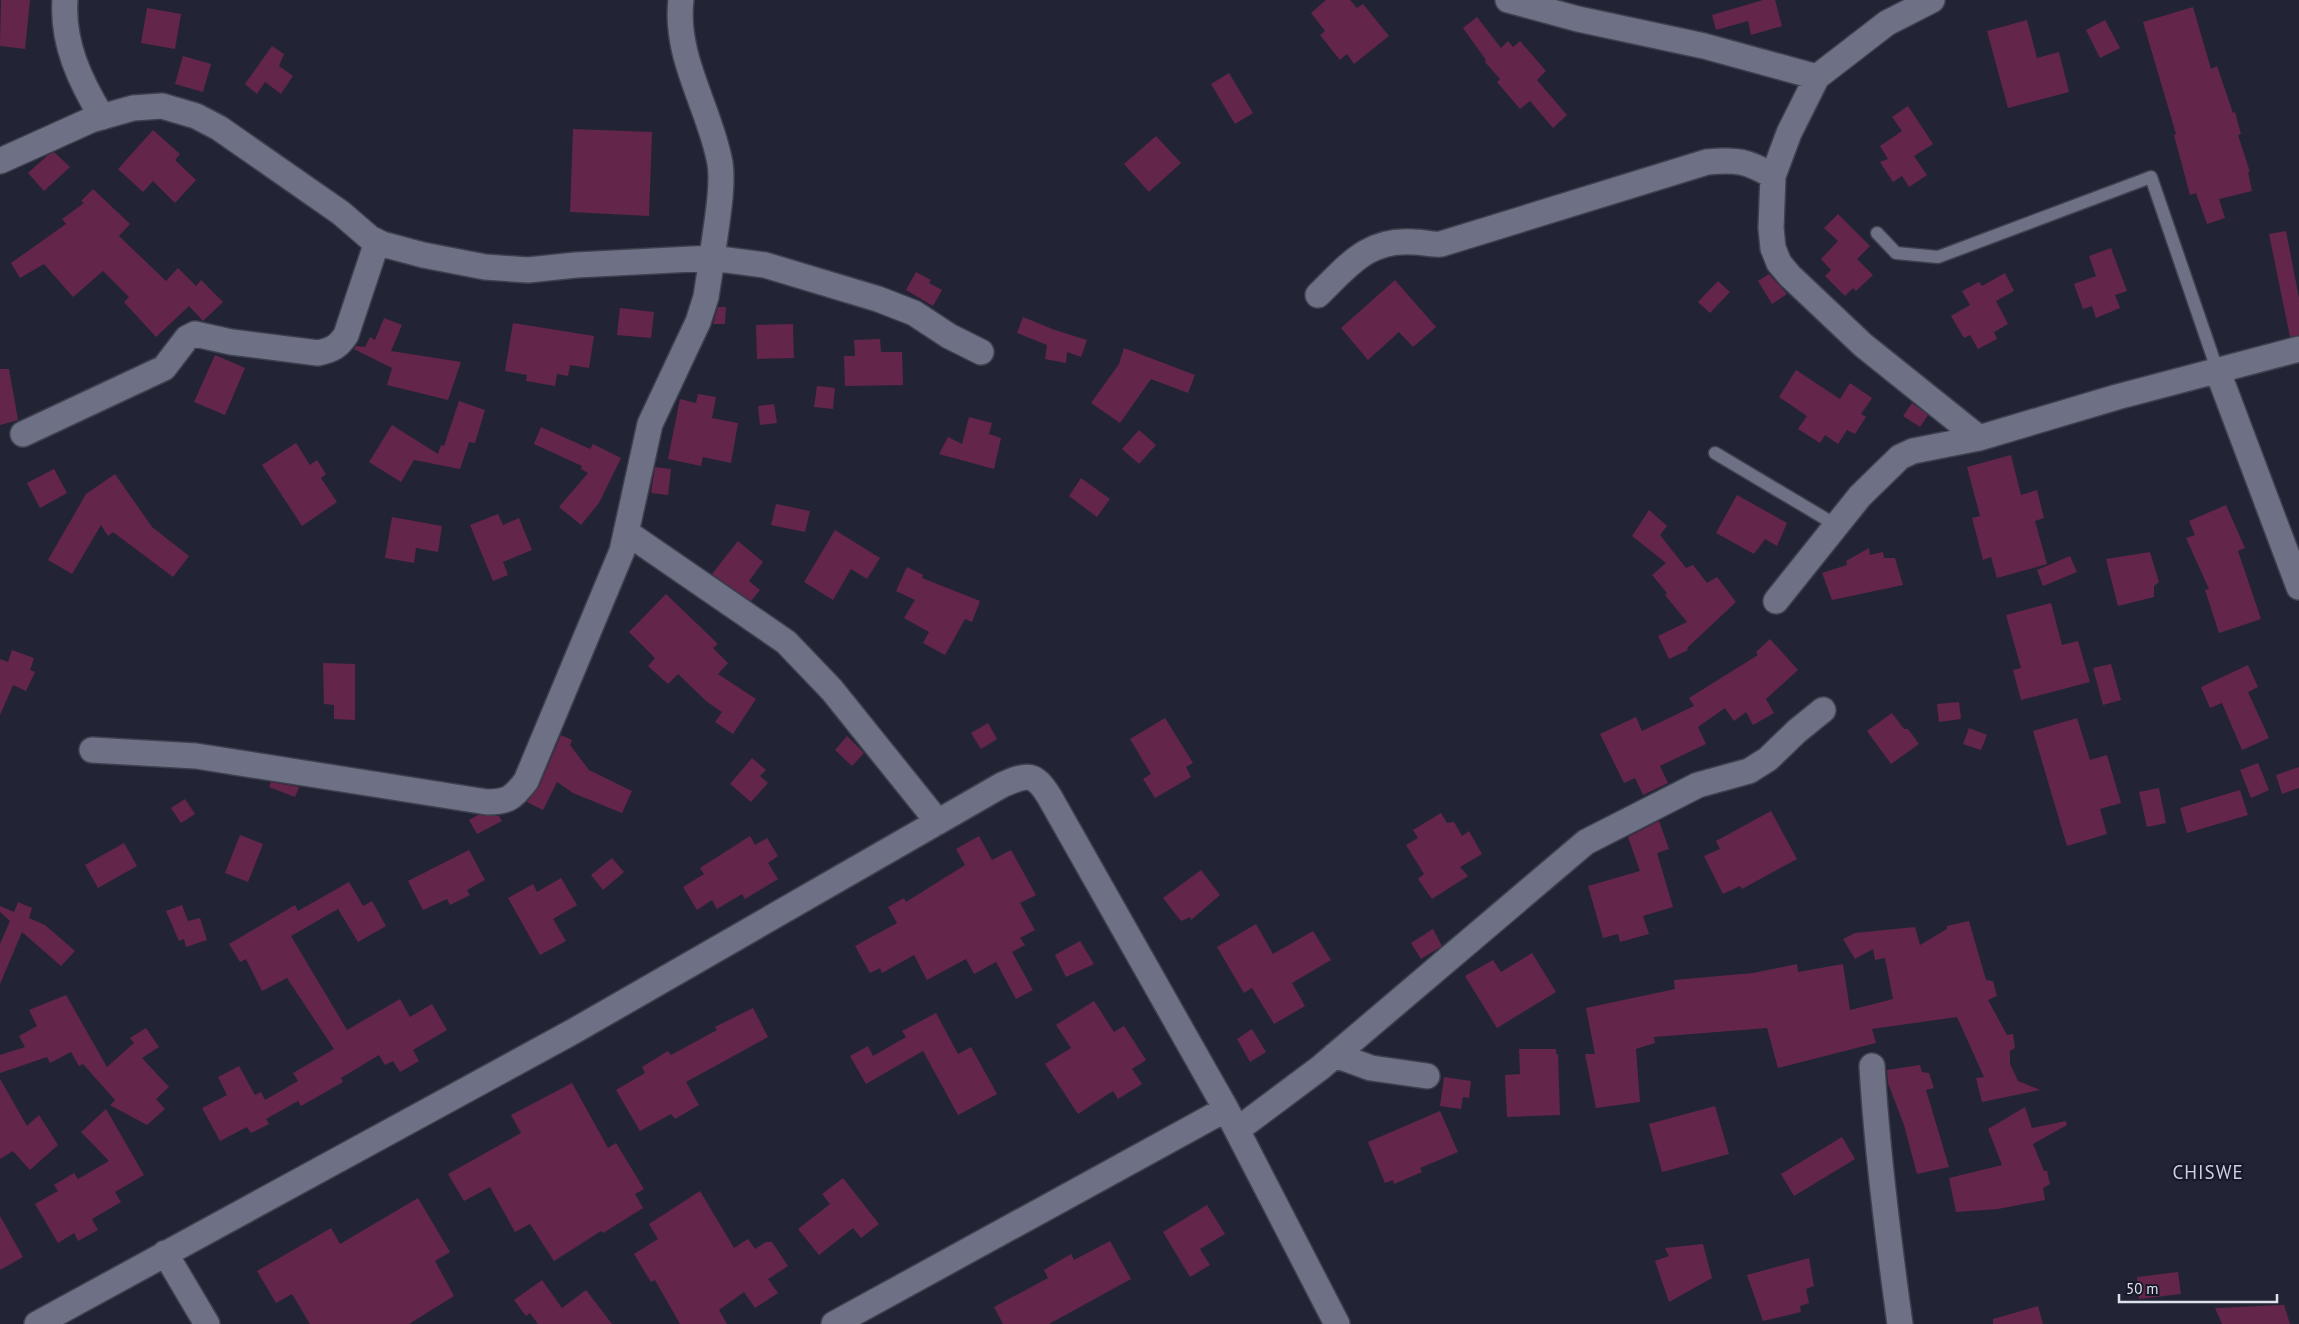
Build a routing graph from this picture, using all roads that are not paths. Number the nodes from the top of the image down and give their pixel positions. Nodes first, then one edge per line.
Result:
1 (65, 0) edge
2 (681, 0) edge
3 (1508, 0) edge
4 (1932, 0) edge
5 (1817, 77) junction
6 (102, 117) junction
7 (0, 161) edge
8 (1773, 176) junction
9 (1877, 233) dead end
10 (377, 242) junction
11 (712, 258) junction
12 (1318, 295) dead end
13 (2299, 350) edge
14 (981, 352) dead end
15 (2218, 372) junction
16 (23, 434) dead end
17 (1979, 438) junction
18 (1715, 453) dead end
19 (1836, 526) junction
20 (626, 532) junction
21 (2299, 588) edge
22 (1776, 601) dead end
23 (1823, 710) dead end
24 (92, 750) dead end
25 (938, 822) junction
26 (1335, 1055) junction
27 (1872, 1066) dead end
28 (1427, 1076) dead end
29 (1232, 1120) junction
30 (166, 1253) junction
31 (37, 1324) edge
32 (207, 1324) edge
33 (834, 1324) edge
34 (1337, 1324) edge
35 (1900, 1324) edge

1 - 6 street
2 - 11 street
3 - 5 street
4 - 5 street
5 - 8 street
6 - 7 street
6 - 10 street
8 - 12 street
8 - 17 street
9 - 15 lane
10 - 11 street
10 - 16 street
11 - 14 street
11 - 20 street
13 - 15 street
15 - 17 street
15 - 21 street
17 - 19 street
18 - 19 lane
19 - 22 street
20 - 24 street
20 - 25 street
23 - 26 street
25 - 29 street
25 - 30 street
26 - 28 street
26 - 29 street
27 - 35 street
29 - 33 street
29 - 34 street
30 - 31 street
30 - 32 street

